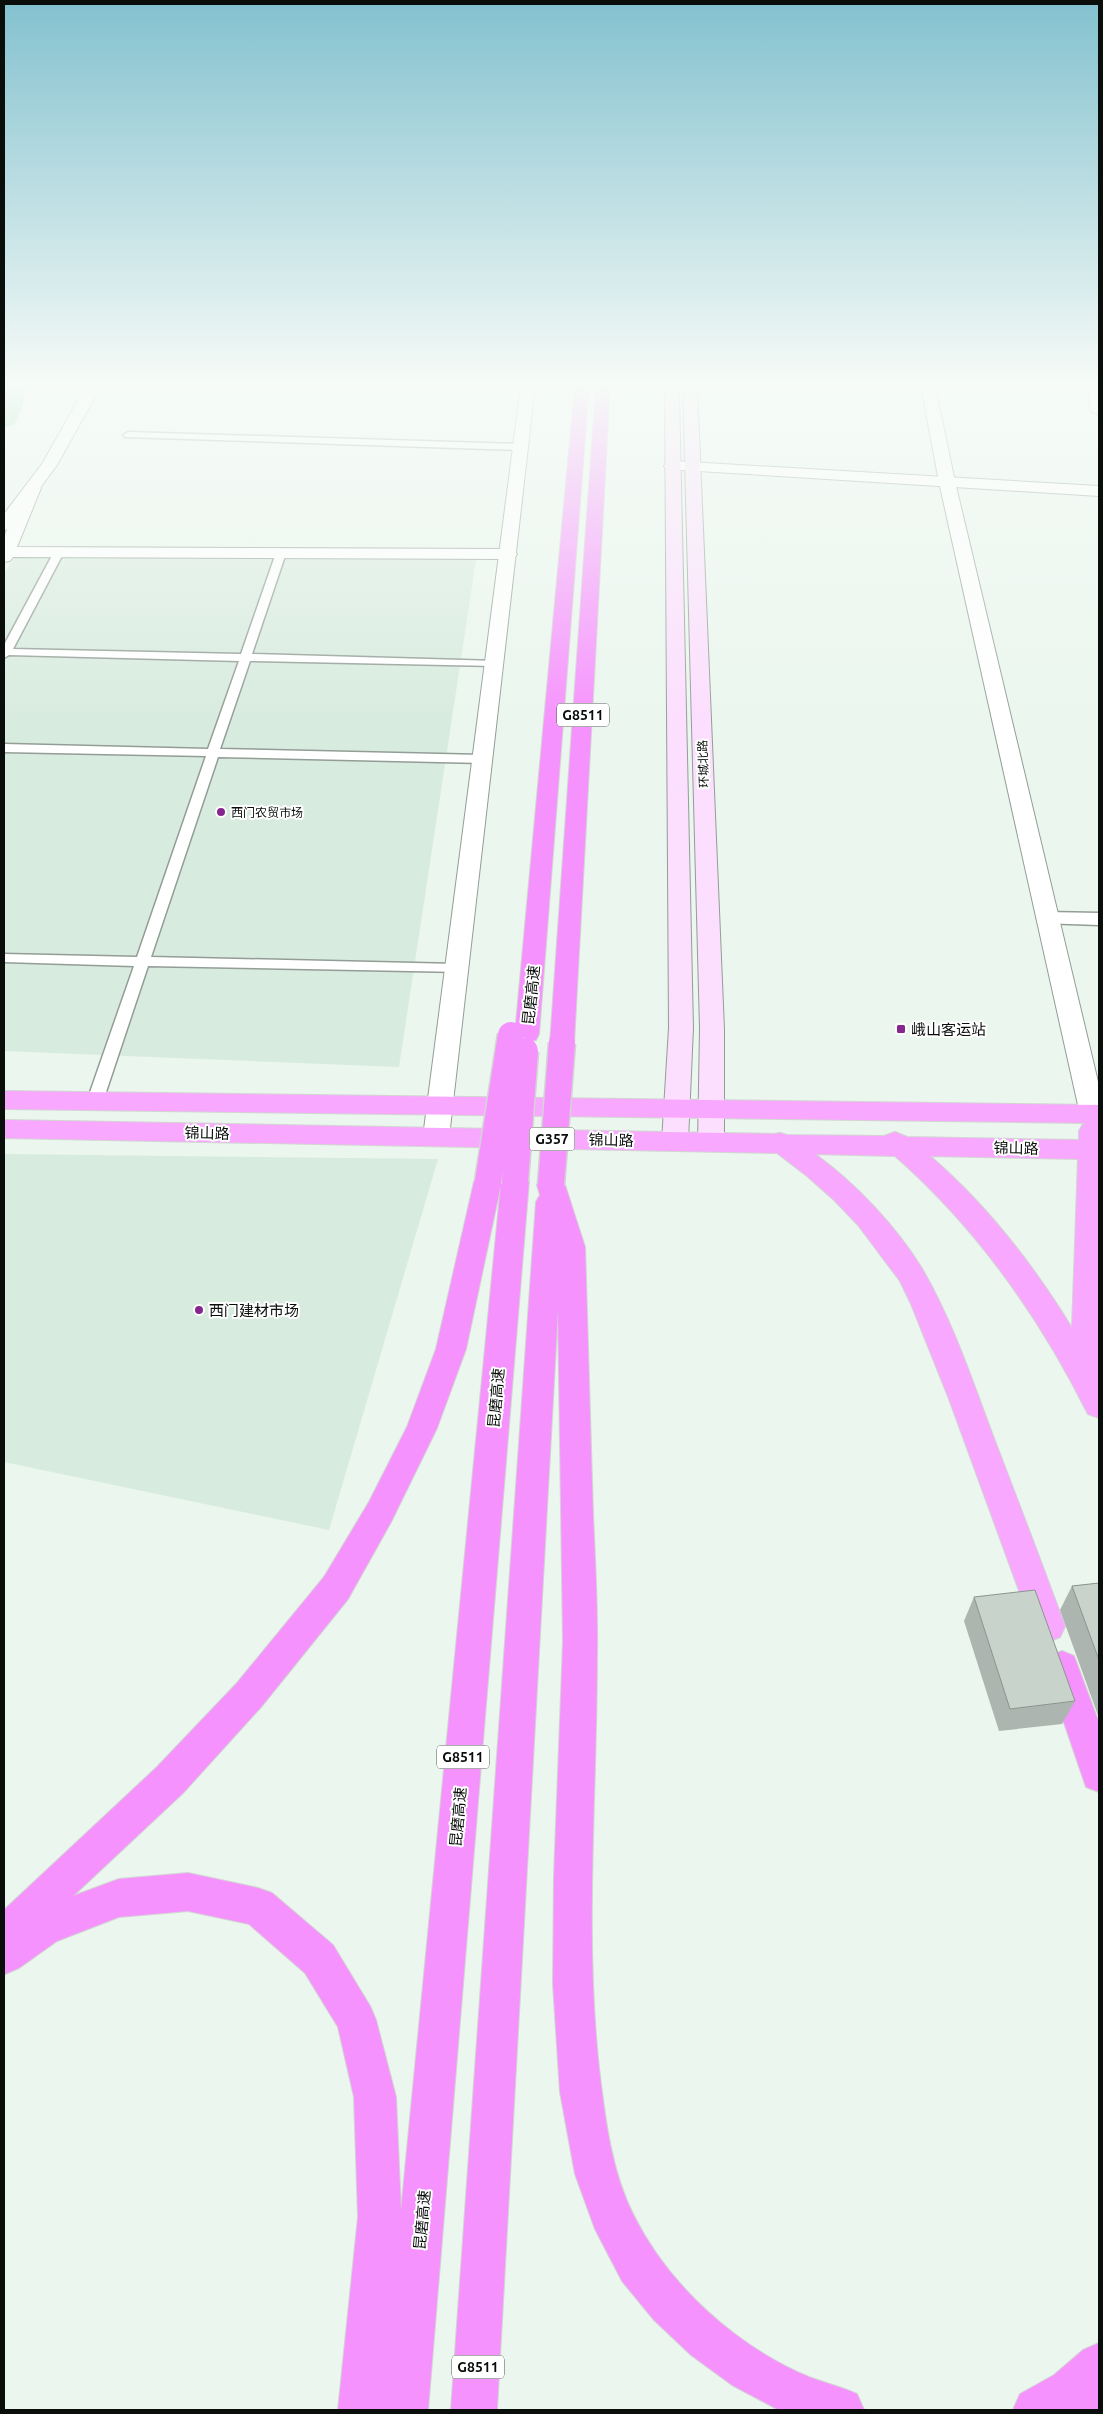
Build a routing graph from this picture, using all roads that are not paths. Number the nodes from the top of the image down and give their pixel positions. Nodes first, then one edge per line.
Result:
1 (25, 499) edge
2 (29, 499) edge
3 (515, 499) edge
4 (573, 499) edge
5 (597, 499) edge
6 (682, 499) edge
7 (684, 499) edge
8 (952, 499) edge
9 (4, 525) edge
10 (59, 552) junction
11 (281, 553) junction
12 (508, 554) junction
13 (6, 555) edge
14 (4, 654) edge
15 (246, 658) junction
16 (494, 663) junction
17 (4, 748) edge
18 (213, 753) junction
19 (482, 759) junction
20 (1047, 918) junction
21 (1099, 920) edge
22 (4, 958) edge
23 (143, 961) junction
24 (457, 969) junction
25 (4, 1100) edge
26 (95, 1101) junction
27 (440, 1105) junction
28 (677, 1108) junction
29 (711, 1109) junction
30 (857, 1110) junction
31 (1096, 1114) edge
32 (4, 1129) edge
33 (436, 1137) junction
34 (675, 1141) junction
35 (711, 1142) junction
36 (785, 1144) junction
37 (902, 1146) junction
38 (1095, 1150) edge
39 (501, 1182) junction
40 (551, 1185) junction
41 (1086, 1375) junction
42 (1099, 1406) edge
43 (1099, 1774) edge
44 (4, 1939) edge
45 (4, 1955) edge
46 (1099, 2366) edge
47 (1099, 2403) edge
48 (361, 2410) edge
49 (405, 2410) edge
50 (474, 2410) edge
51 (841, 2410) edge
52 (1036, 2410) edge
53 (1092, 2410) edge

1 - 9 street
2 - 13 street
3 - 12 street
4 - 39 highway, G8511, bridge
5 - 40 highway, G8511, bridge
6 - 28 main road, 环城北路
7 - 29 main road, 环城北路
8 - 20 street
10 - 11 street
10 - 13 street
10 - 14 lane
11 - 12 street
11 - 15 lane
12 - 16 street
14 - 15 lane
15 - 16 lane
15 - 18 lane
16 - 19 street
17 - 18 lane
18 - 19 lane
18 - 23 lane
19 - 24 street
20 - 21 street
20 - 31 street
22 - 23 lane
23 - 24 lane
23 - 26 lane
24 - 27 street
25 - 26 highway, 锦山路 / G357
26 - 27 highway, 锦山路 / G357
27 - 28 highway, 锦山路 / G357
27 - 33 street
28 - 29 highway, 锦山路 / G357
28 - 34 main road, 环城北路
29 - 30 highway, 锦山路 / G357
29 - 35 main road, 环城北路
29 - 36 highway
30 - 31 highway, 锦山路 / G357
30 - 37 highway
31 - 38 highway
32 - 33 highway, 锦山路 / G357
33 - 34 highway, 锦山路 / G357
34 - 35 highway, 锦山路 / G357
35 - 36 highway, 锦山路 / G357
36 - 37 highway, 锦山路 / G357
36 - 43 highway
37 - 38 highway, 锦山路 / G357
37 - 41 highway
38 - 41 highway
39 - 44 highway
39 - 49 highway, 昆磨高速 / G8511
40 - 50 highway, G8511
40 - 51 highway
41 - 42 highway
45 - 48 highway
46 - 52 highway
47 - 53 highway

